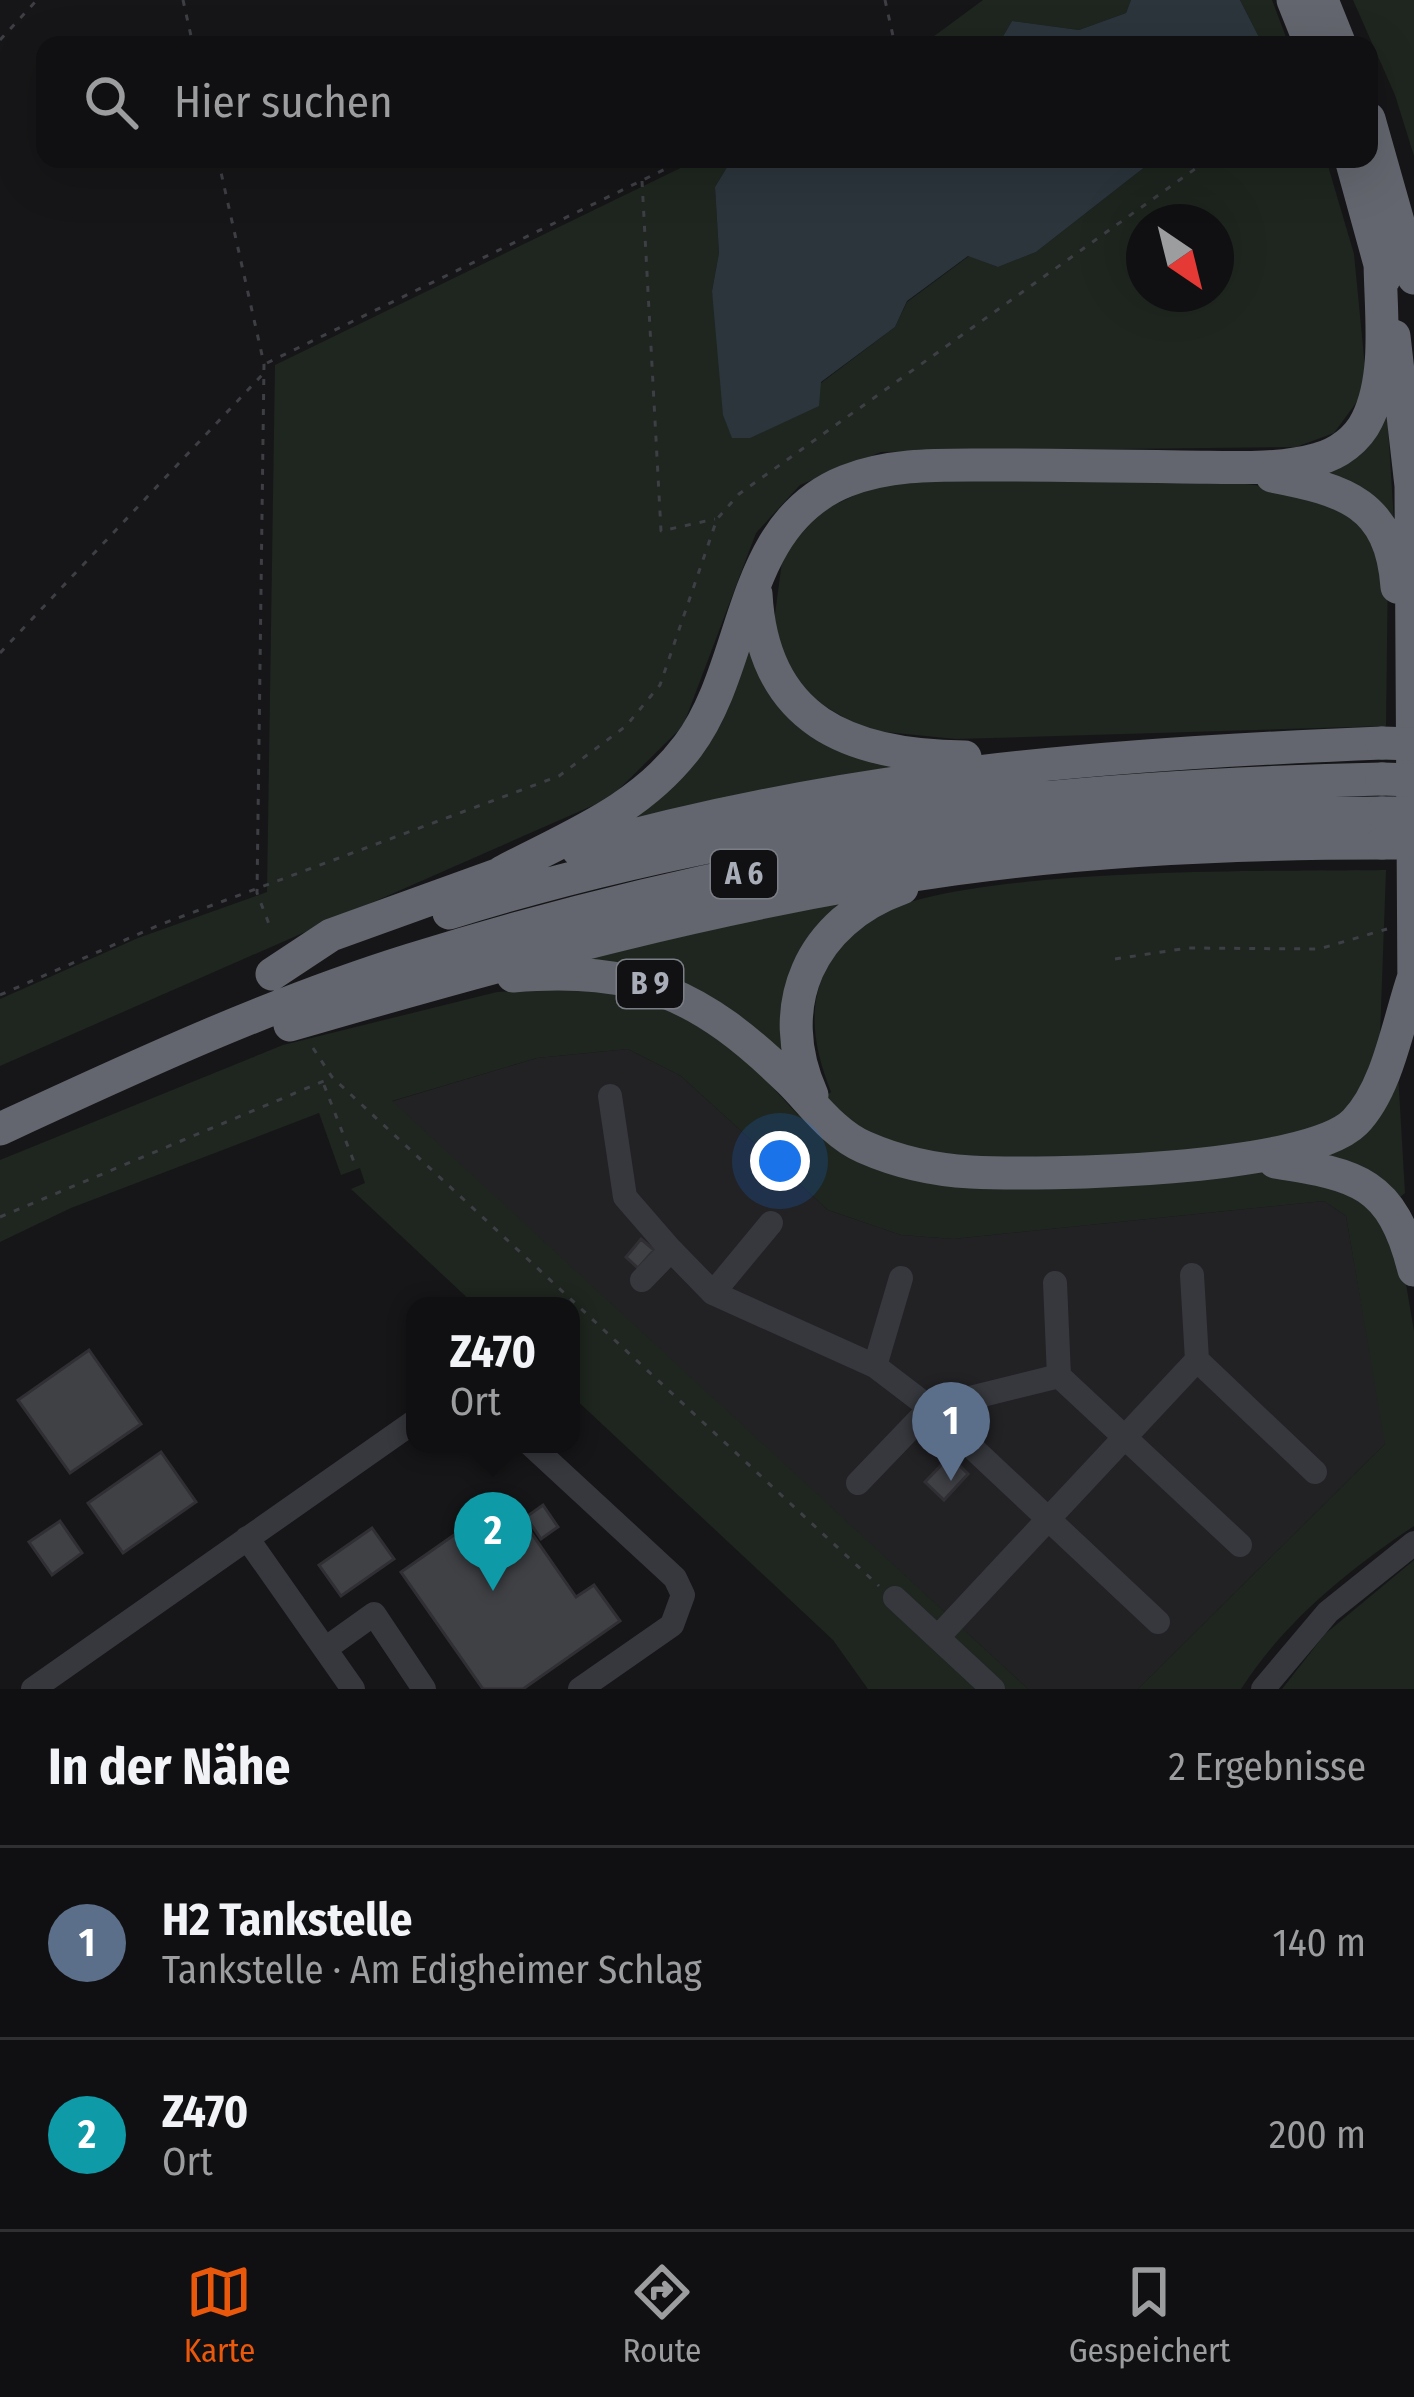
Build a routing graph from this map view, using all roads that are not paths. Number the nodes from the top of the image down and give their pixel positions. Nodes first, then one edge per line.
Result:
1 (1293, 0) edge
2 (1322, 0) edge
3 (1307, 36) edge
4 (1336, 36) edge
5 (1378, 157) edge
6 (1356, 168) edge
7 (1404, 265) edge
8 (1229, 467) junction
9 (756, 585) junction
10 (1412, 646) edge
11 (1398, 743) edge
12 (1044, 761) junction
13 (1398, 812) edge
14 (955, 869) junction
15 (502, 872) junction
16 (1413, 925) edge
17 (1413, 979) edge
18 (440, 982) junction
19 (1414, 1005) edge
20 (133, 1067) junction
21 (610, 1096) dead end
22 (817, 1108) junction
23 (0, 1129) edge
24 (1250, 1158) junction
25 (771, 1222) dead end
26 (671, 1250) junction
27 (1414, 1270) edge
28 (1192, 1275) dead end
29 (901, 1278) dead end
30 (642, 1280) dead end
31 (1055, 1283) dead end
32 (713, 1293) junction
33 (1197, 1360) junction
34 (875, 1366) junction
35 (1060, 1376) junction
36 (930, 1408) junction
37 (406, 1427) edge
38 (1125, 1437) junction
39 (540, 1453) edge
40 (1316, 1472) dead end
41 (858, 1483) dead end
42 (1048, 1519) junction
43 (247, 1538) junction
44 (1414, 1543) edge
45 (1240, 1545) dead end
46 (895, 1598) road end
47 (1158, 1622) dead end
48 (938, 1637) junction
49 (325, 1649) junction
50 (33, 1689) edge
51 (353, 1689) edge
52 (424, 1689) edge
53 (580, 1689) edge
54 (993, 1689) edge
55 (1263, 1689) edge

1 - 3 highway
2 - 4 highway
5 - 7 highway
6 - 7 highway
7 - 8 highway
7 - 10 highway
8 - 9 highway
8 - 10 highway
9 - 12 highway
9 - 15 highway
10 - 16 highway
11 - 12 highway
12 - 15 highway
13 - 14 highway
13 - 15 highway, A 6
13 - 20 highway, A 6
14 - 18 highway
14 - 22 highway
16 - 17 highway
17 - 19 highway
17 - 24 highway
18 - 20 highway
18 - 22 highway, B 9
20 - 23 highway, A 6
21 - 26 street
22 - 24 highway
24 - 27 highway
25 - 32 street
26 - 30 street
26 - 32 street
28 - 33 street
29 - 34 street
31 - 35 street
32 - 34 street
33 - 38 street
33 - 40 street
34 - 36 street
35 - 36 street
35 - 38 street
36 - 41 street
36 - 42 street
37 - 43 street
38 - 42 street
38 - 45 street
39 - 53 street
42 - 47 street
42 - 48 street
43 - 49 street
43 - 50 street
44 - 55 street
46 - 48 street
48 - 54 street
49 - 51 street
49 - 52 street

